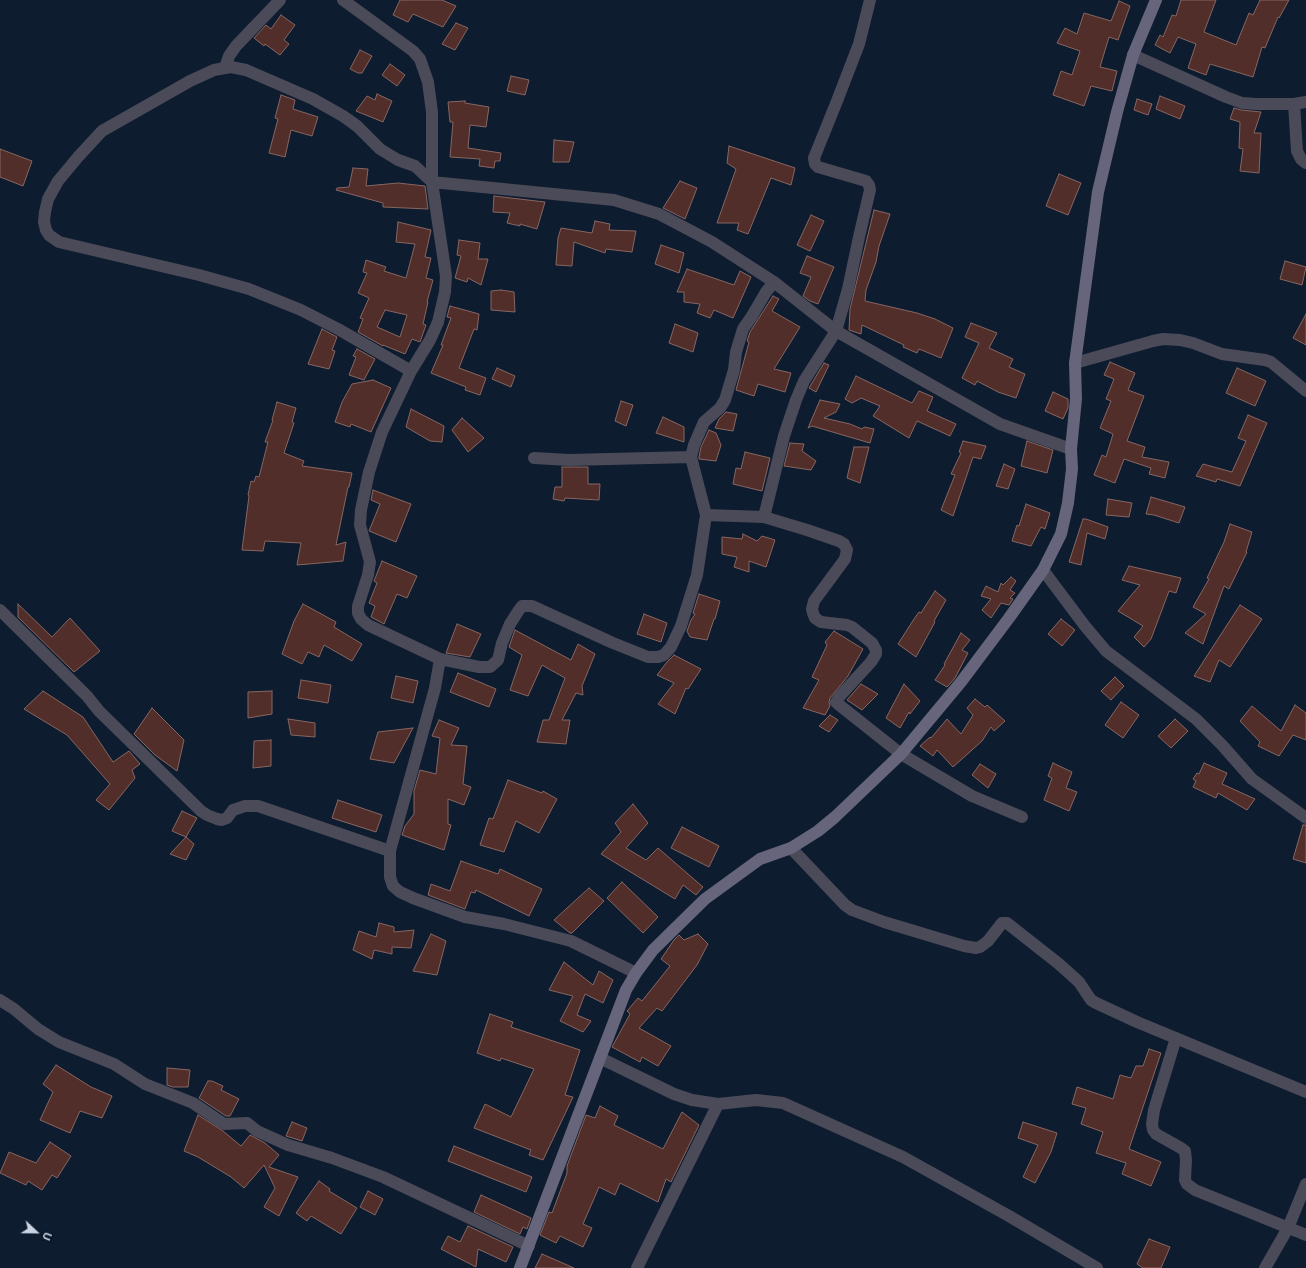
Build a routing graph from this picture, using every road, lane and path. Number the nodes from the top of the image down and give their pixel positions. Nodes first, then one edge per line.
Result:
1 (280, 0) edge
2 (343, 0) edge
3 (870, 0) edge
4 (1156, 0) edge
5 (1133, 55) junction
6 (225, 68) junction
7 (1300, 103) edge
8 (1306, 163) edge
9 (432, 182) junction
10 (774, 282) junction
11 (836, 331) junction
12 (1075, 363) junction
13 (411, 370) junction
14 (1306, 391) edge
15 (1071, 450) junction
16 (691, 457) junction
17 (534, 458) dead end
18 (706, 515) junction
19 (764, 517) junction
20 (1043, 570) junction
21 (0, 610) edge
22 (440, 659) junction
23 (901, 754) junction
24 (1022, 817) dead end
25 (1306, 818) edge
26 (791, 848) junction
27 (390, 851) junction
28 (636, 973) junction
29 (0, 1000) edge
30 (1176, 1038) junction
31 (600, 1058) junction
32 (1306, 1092) edge
33 (718, 1104) junction
34 (1306, 1184) edge
35 (1288, 1228) junction
36 (1306, 1235) edge
37 (529, 1246) junction
38 (1268, 1267) edge
39 (520, 1268) edge
40 (637, 1268) edge
41 (1097, 1268) edge

1 - 6 street
2 - 9 street
3 - 11 street
4 - 5 street
5 - 7 street
5 - 12 street
6 - 9 street
6 - 13 street
7 - 8 street
9 - 10 street
9 - 13 street
10 - 11 street
10 - 16 street
11 - 15 street
11 - 19 street
12 - 14 street
12 - 15 street
13 - 22 street
15 - 20 street
16 - 17 street
16 - 18 street
18 - 19 street
18 - 22 street
19 - 23 street
20 - 23 street
20 - 25 street
21 - 27 street
22 - 27 street
23 - 24 street
23 - 26 street
26 - 28 street
26 - 30 street
27 - 28 street
28 - 31 street
29 - 37 street
30 - 32 street
30 - 35 street
31 - 33 street
31 - 37 street
33 - 40 street
33 - 41 street
34 - 35 street
35 - 36 street
35 - 38 street
37 - 39 street

